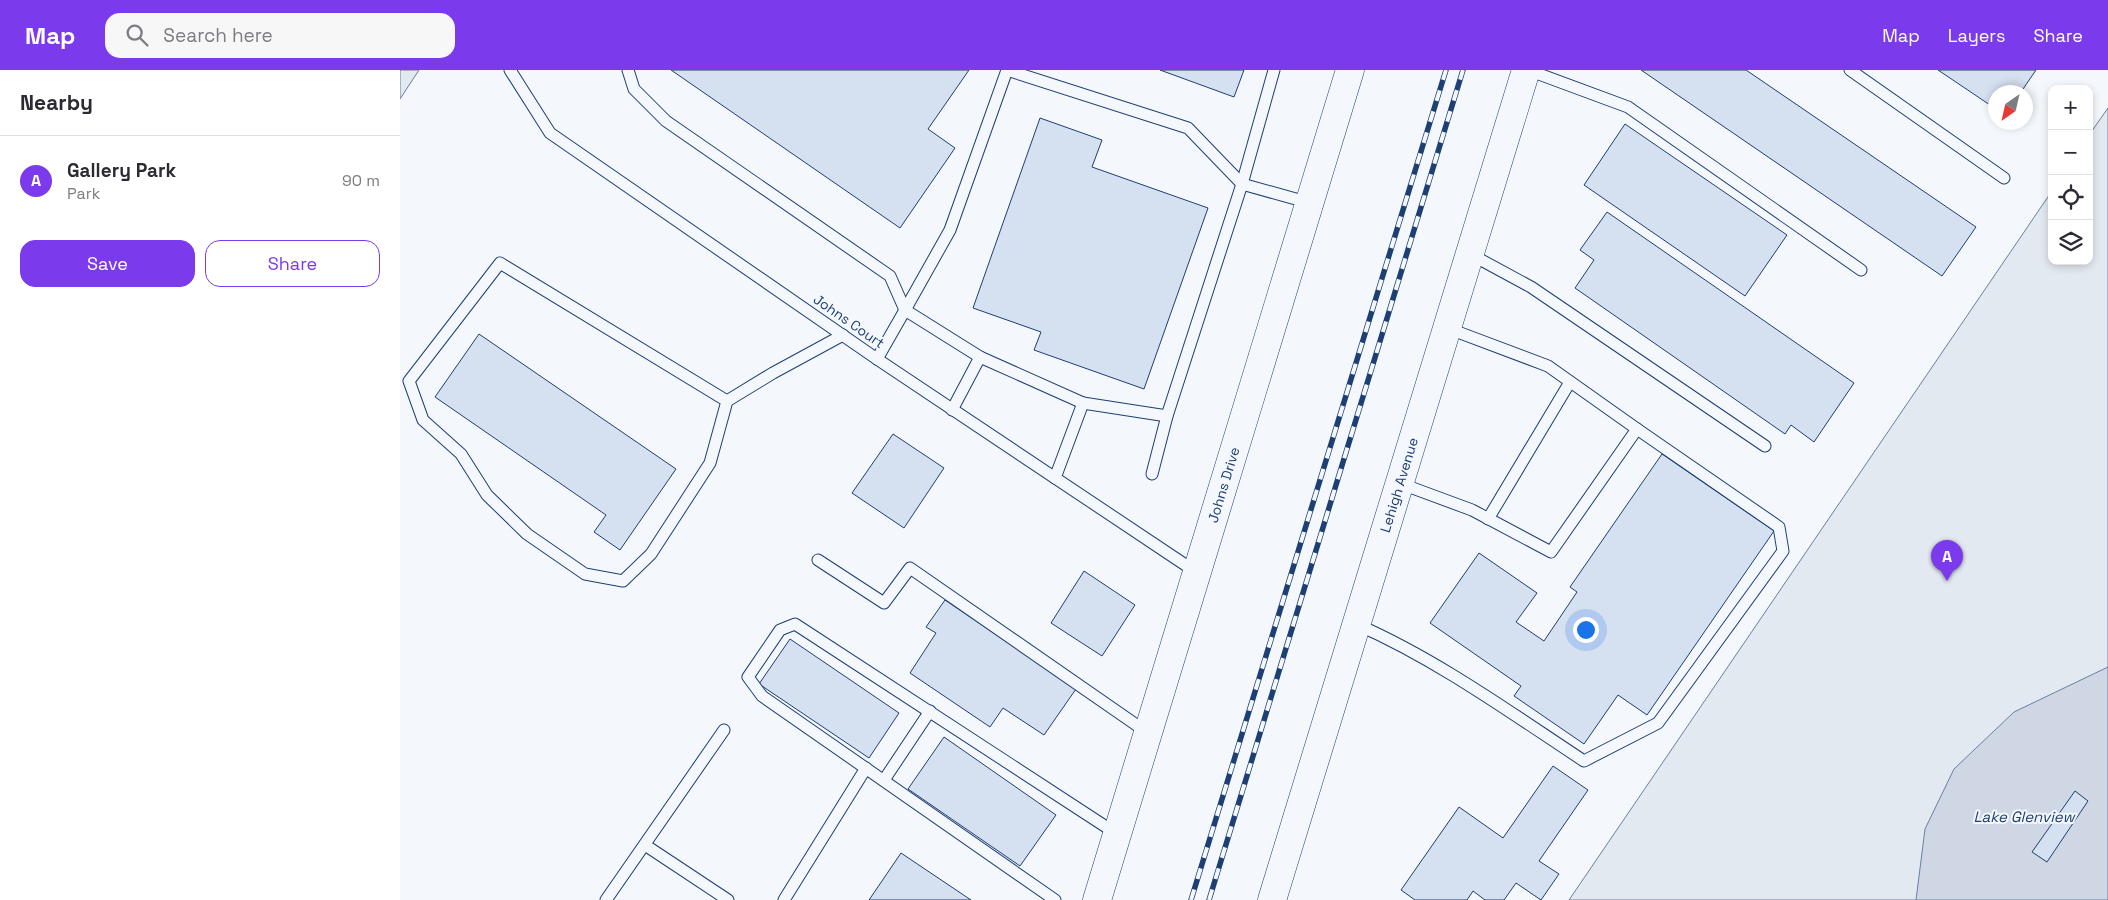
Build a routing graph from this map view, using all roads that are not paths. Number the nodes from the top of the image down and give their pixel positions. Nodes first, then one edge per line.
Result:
1 (510, 70) edge
2 (628, 70) edge
3 (1007, 70) edge
4 (1274, 70) edge
5 (1350, 70) edge
6 (1527, 70) edge
7 (1850, 70) edge
8 (1043, 76) edge
9 (2004, 178) dead end
10 (1242, 184) junction
11 (1310, 203) junction
12 (1470, 254) junction
13 (1861, 270) dead end
14 (905, 310) junction
15 (1447, 328) junction
16 (843, 335) junction
17 (980, 357) junction
18 (877, 359) junction
19 (1570, 382) junction
20 (727, 401) junction
21 (1083, 403) junction
22 (952, 410) junction
23 (1167, 416) junction
24 (1637, 429) junction
25 (1766, 446) dead end
26 (1152, 474) dead end
27 (1055, 478) junction
28 (1399, 484) junction
29 (1488, 519) junction
30 (818, 560) dead end
31 (1196, 572) junction
32 (1356, 624) junction
33 (930, 711) junction
34 (724, 730) dead end
35 (1148, 733) junction
36 (866, 768) junction
37 (884, 780) junction
38 (1117, 834) junction
39 (645, 844) junction
40 (606, 900) edge
41 (728, 900) edge
42 (784, 900) edge
43 (1055, 900) edge
44 (1097, 900) edge
45 (1272, 900) edge

1 - 16 lane, Johns Court
2 - 14 lane
3 - 8 lane
3 - 14 lane
4 - 10 lane
5 - 11 street, Johns Drive
6 - 12 street, Lehigh Avenue
6 - 13 lane
7 - 9 lane
8 - 10 lane
10 - 11 lane
10 - 23 lane
11 - 31 street, Johns Drive
12 - 15 street, Lehigh Avenue
12 - 25 lane
14 - 17 lane
14 - 18 lane
15 - 19 lane
15 - 28 street, Lehigh Avenue
16 - 18 lane, Johns Court
16 - 20 lane
17 - 21 lane
17 - 22 lane
18 - 22 lane, Johns Court
19 - 24 lane
19 - 29 lane
20 - 20 lane
21 - 23 lane
21 - 27 lane
22 - 27 lane, Johns Court
23 - 26 lane
24 - 29 lane
24 - 32 lane
27 - 31 lane, Johns Court
28 - 29 lane
28 - 32 street, Lehigh Avenue
30 - 35 lane
31 - 35 street, Johns Drive
32 - 45 street, Lehigh Avenue
33 - 36 lane
33 - 37 lane
33 - 38 lane
34 - 39 lane
35 - 38 street, Johns Drive
36 - 37 lane
36 - 42 lane
37 - 43 lane
38 - 44 street, Johns Drive
39 - 40 lane
39 - 41 lane

